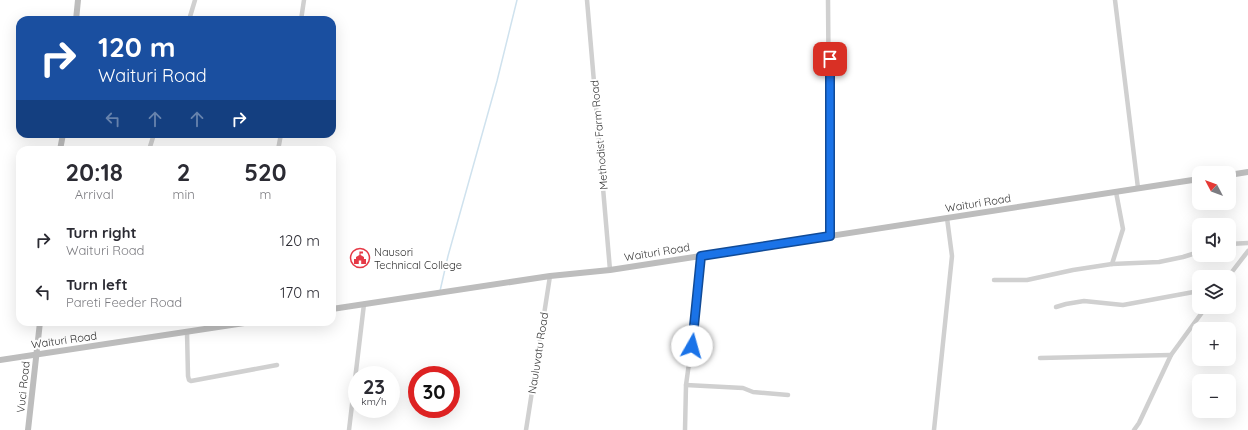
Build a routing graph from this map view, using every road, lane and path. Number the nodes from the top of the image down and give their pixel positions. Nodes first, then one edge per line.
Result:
1 (78, 0) edge
2 (195, 0) edge
3 (304, 0) edge
4 (587, 0) edge
5 (828, 0) edge
6 (1115, 0) edge
7 (76, 16) edge
8 (190, 16) edge
9 (302, 16) edge
10 (1248, 172) edge
11 (1236, 174) edge
12 (1192, 180) edge
13 (1138, 188) junction
14 (1116, 192) junction
15 (947, 218) junction
16 (830, 236) junction
17 (1248, 243) edge
18 (1236, 244) edge
19 (1248, 251) edge
20 (1192, 254) edge
21 (701, 256) junction
22 (1112, 264) junction
23 (610, 270) junction
24 (1233, 270) edge
25 (550, 276) junction
26 (994, 280) dead end
27 (1192, 292) edge
28 (364, 304) junction
29 (336, 308) edge
30 (1056, 308) dead end
31 (1201, 314) edge
32 (40, 326) edge
33 (225, 326) edge
34 (187, 332) junction
35 (37, 354) junction
36 (1171, 355) junction
37 (1040, 358) dead end
38 (0, 360) edge
39 (277, 365) dead end
40 (686, 385) junction
41 (788, 395) dead end
42 (28, 430) edge
43 (349, 430) edge
44 (526, 430) edge
45 (685, 430) edge
46 (934, 430) edge
47 (1134, 430) edge

1 - 7 main road
2 - 8 street
3 - 9 street
4 - 23 street, Methodist Farm Road
5 - 16 street
6 - 13 street
10 - 11 main road
12 - 13 main road, Waituri Road
13 - 14 main road, Waituri Road
14 - 15 main road, Waituri Road
14 - 22 street
15 - 16 main road, Waituri Road
15 - 46 street
16 - 21 main road, Waituri Road
17 - 18 street
19 - 24 street
20 - 22 street
21 - 23 main road, Waituri Road
21 - 40 street
22 - 26 street
23 - 25 main road, Waituri Road
25 - 28 main road, Waituri Road
25 - 44 street, Nauluvatu Road
27 - 30 street
28 - 29 main road, Waituri Road
28 - 43 street
31 - 36 street
32 - 35 main road, Vuci Road
33 - 34 main road, Waituri Road
34 - 35 main road, Waituri Road
34 - 39 street
35 - 38 main road, Waituri Road
35 - 42 main road, Vuci Road
36 - 37 street
36 - 47 street
40 - 41 street
40 - 45 street

